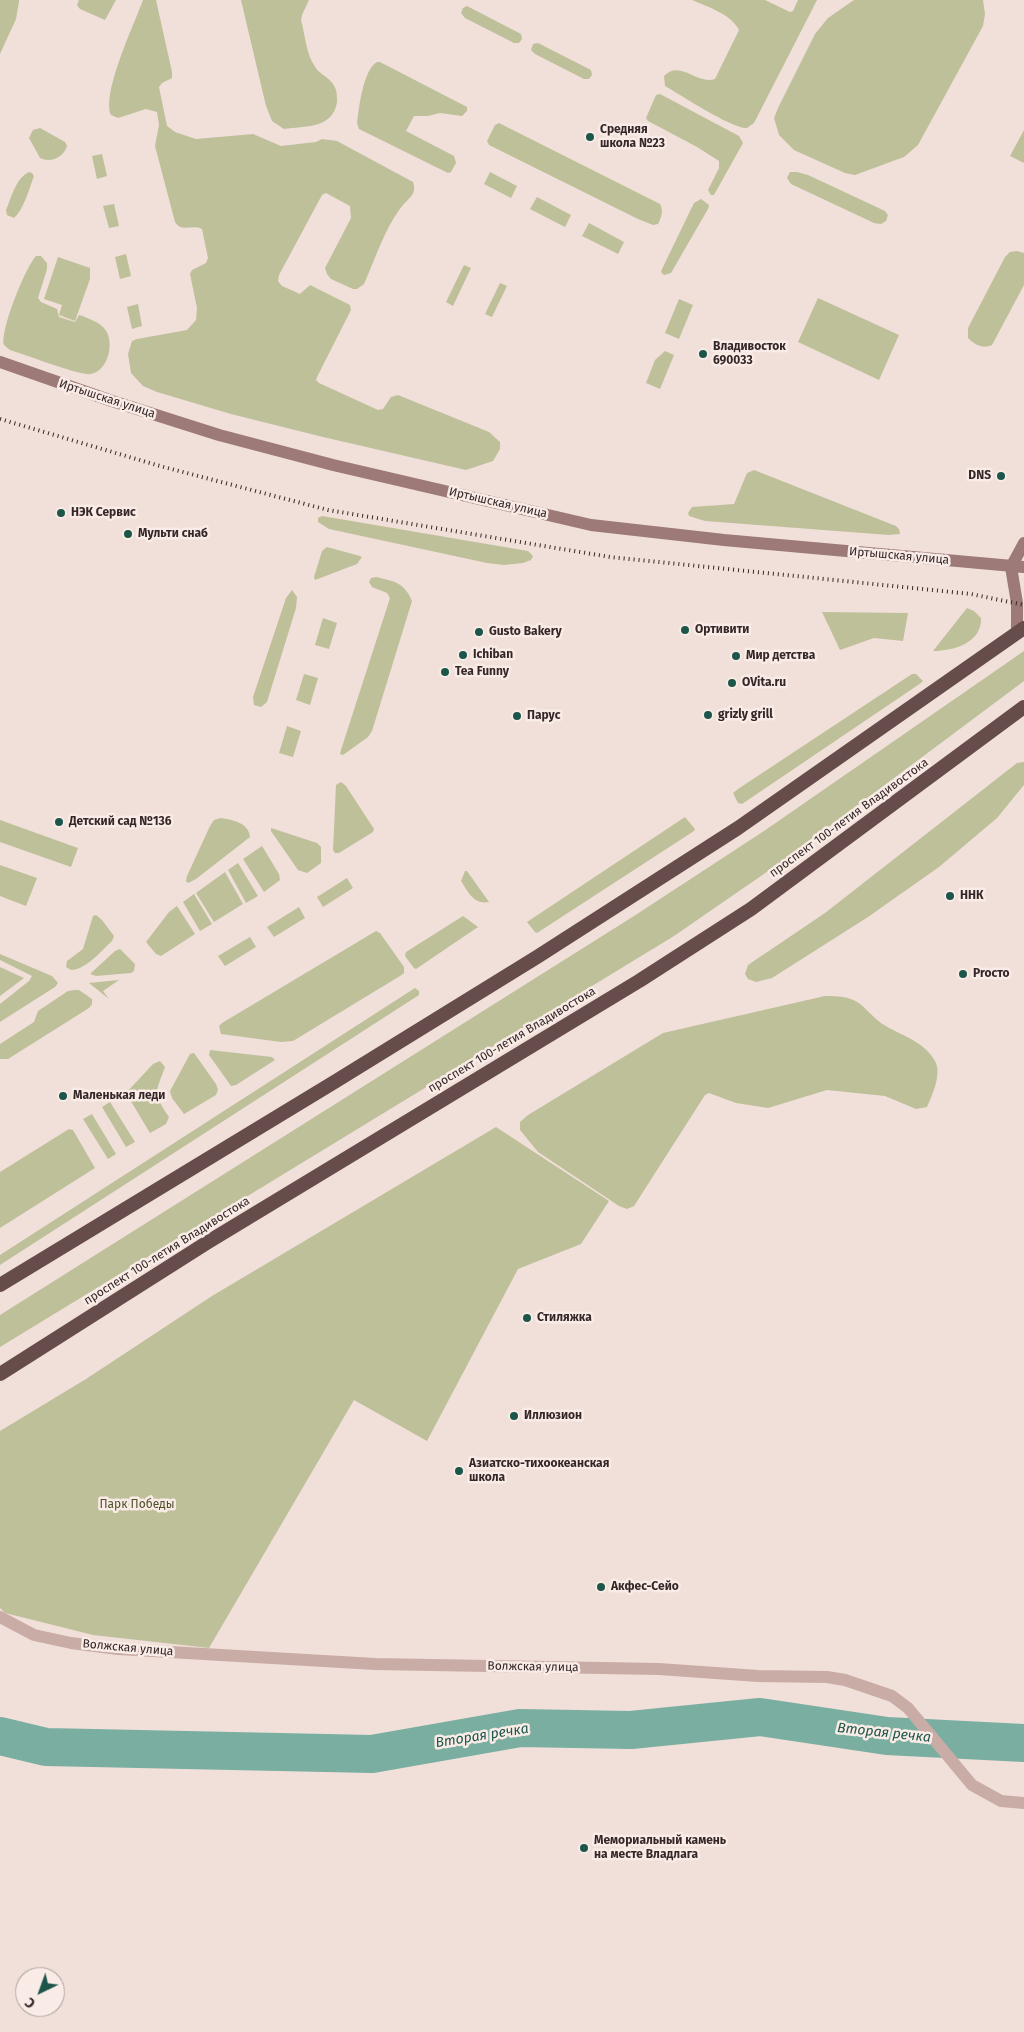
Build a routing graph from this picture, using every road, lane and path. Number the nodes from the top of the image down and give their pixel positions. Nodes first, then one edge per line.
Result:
1 (0, 362) edge
2 (1024, 543) edge
3 (1011, 567) junction
4 (1024, 567) edge
5 (1020, 631) edge
6 (1024, 707) edge
7 (0, 1285) edge
8 (0, 1374) edge
9 (0, 1617) edge
10 (1024, 1803) edge

1 - 3 main road, Иртышская улица
2 - 3 main road
3 - 4 main road, Иртышская улица
3 - 5 main road
5 - 7 highway
6 - 8 highway, проспект 100-летия Владивостока
9 - 10 street, Волжская улица

